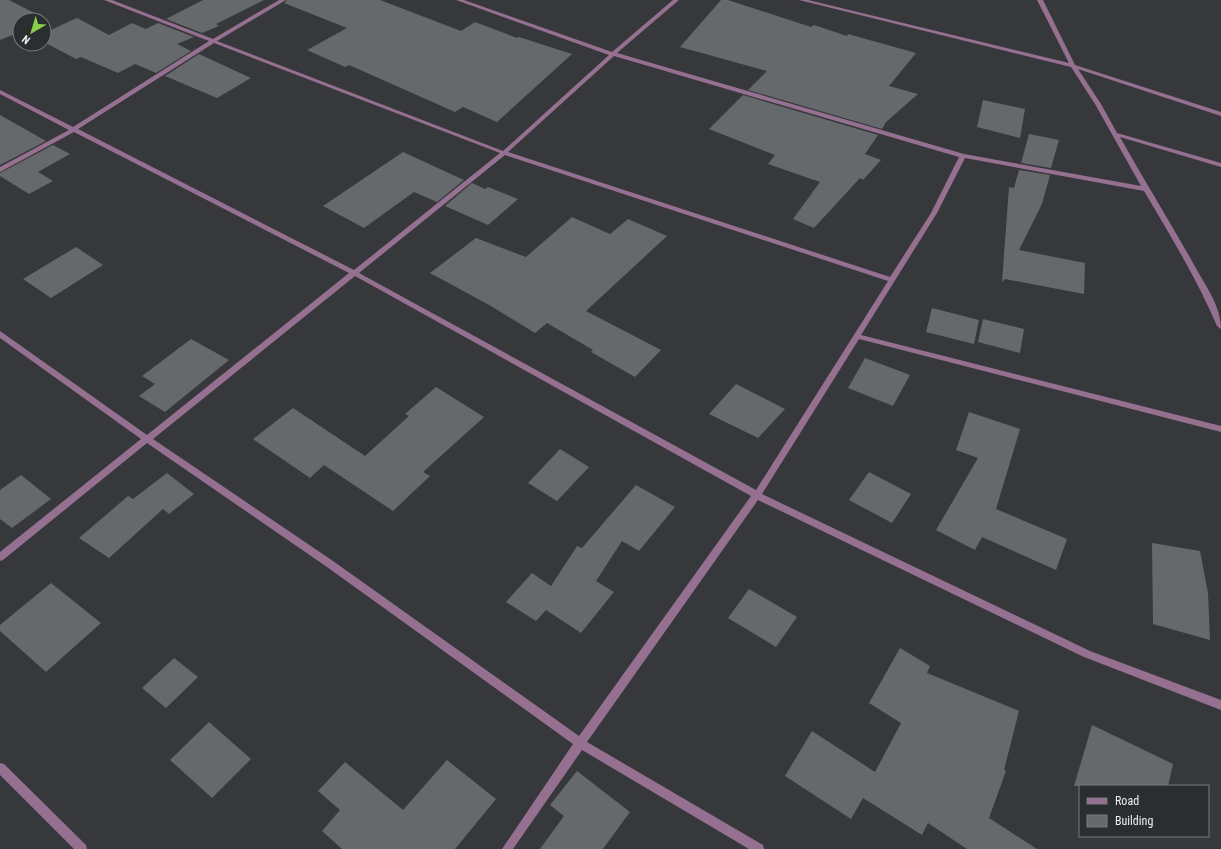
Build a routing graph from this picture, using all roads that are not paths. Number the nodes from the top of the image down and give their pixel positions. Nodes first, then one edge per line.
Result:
1 (107, 0) edge
2 (283, 0) edge
3 (459, 0) edge
4 (676, 0) edge
5 (802, 0) edge
6 (1040, 0) edge
7 (212, 41) junction
8 (614, 54) junction
9 (1073, 66) junction
10 (0, 92) edge
11 (1221, 114) edge
12 (74, 130) junction
13 (1115, 134) junction
14 (504, 153) junction
15 (963, 156) junction
16 (1221, 165) edge
17 (0, 170) edge
18 (1146, 189) junction
19 (354, 273) junction
20 (893, 280) junction
21 (1221, 326) edge
22 (0, 334) edge
23 (856, 336) junction
24 (1221, 429) edge
25 (147, 439) junction
26 (757, 495) junction
27 (0, 557) edge
28 (1221, 705) edge
29 (580, 743) junction
30 (0, 768) edge
31 (82, 849) edge
32 (507, 849) edge
33 (759, 849) edge

1 - 7 street
2 - 7 street
3 - 8 street
4 - 8 street
5 - 9 street
6 - 9 street
7 - 12 street
7 - 14 street
8 - 14 street
8 - 15 street
9 - 11 street
9 - 13 street
10 - 12 street
12 - 17 street
12 - 19 street
13 - 16 street
13 - 18 street
14 - 19 street
14 - 20 street
15 - 18 street
15 - 20 street
18 - 21 street
19 - 25 street
19 - 26 street
20 - 23 street
22 - 25 street
23 - 24 street
23 - 26 street
25 - 27 street
25 - 29 street
26 - 28 street
26 - 29 street
29 - 32 street
29 - 33 street
30 - 31 street

